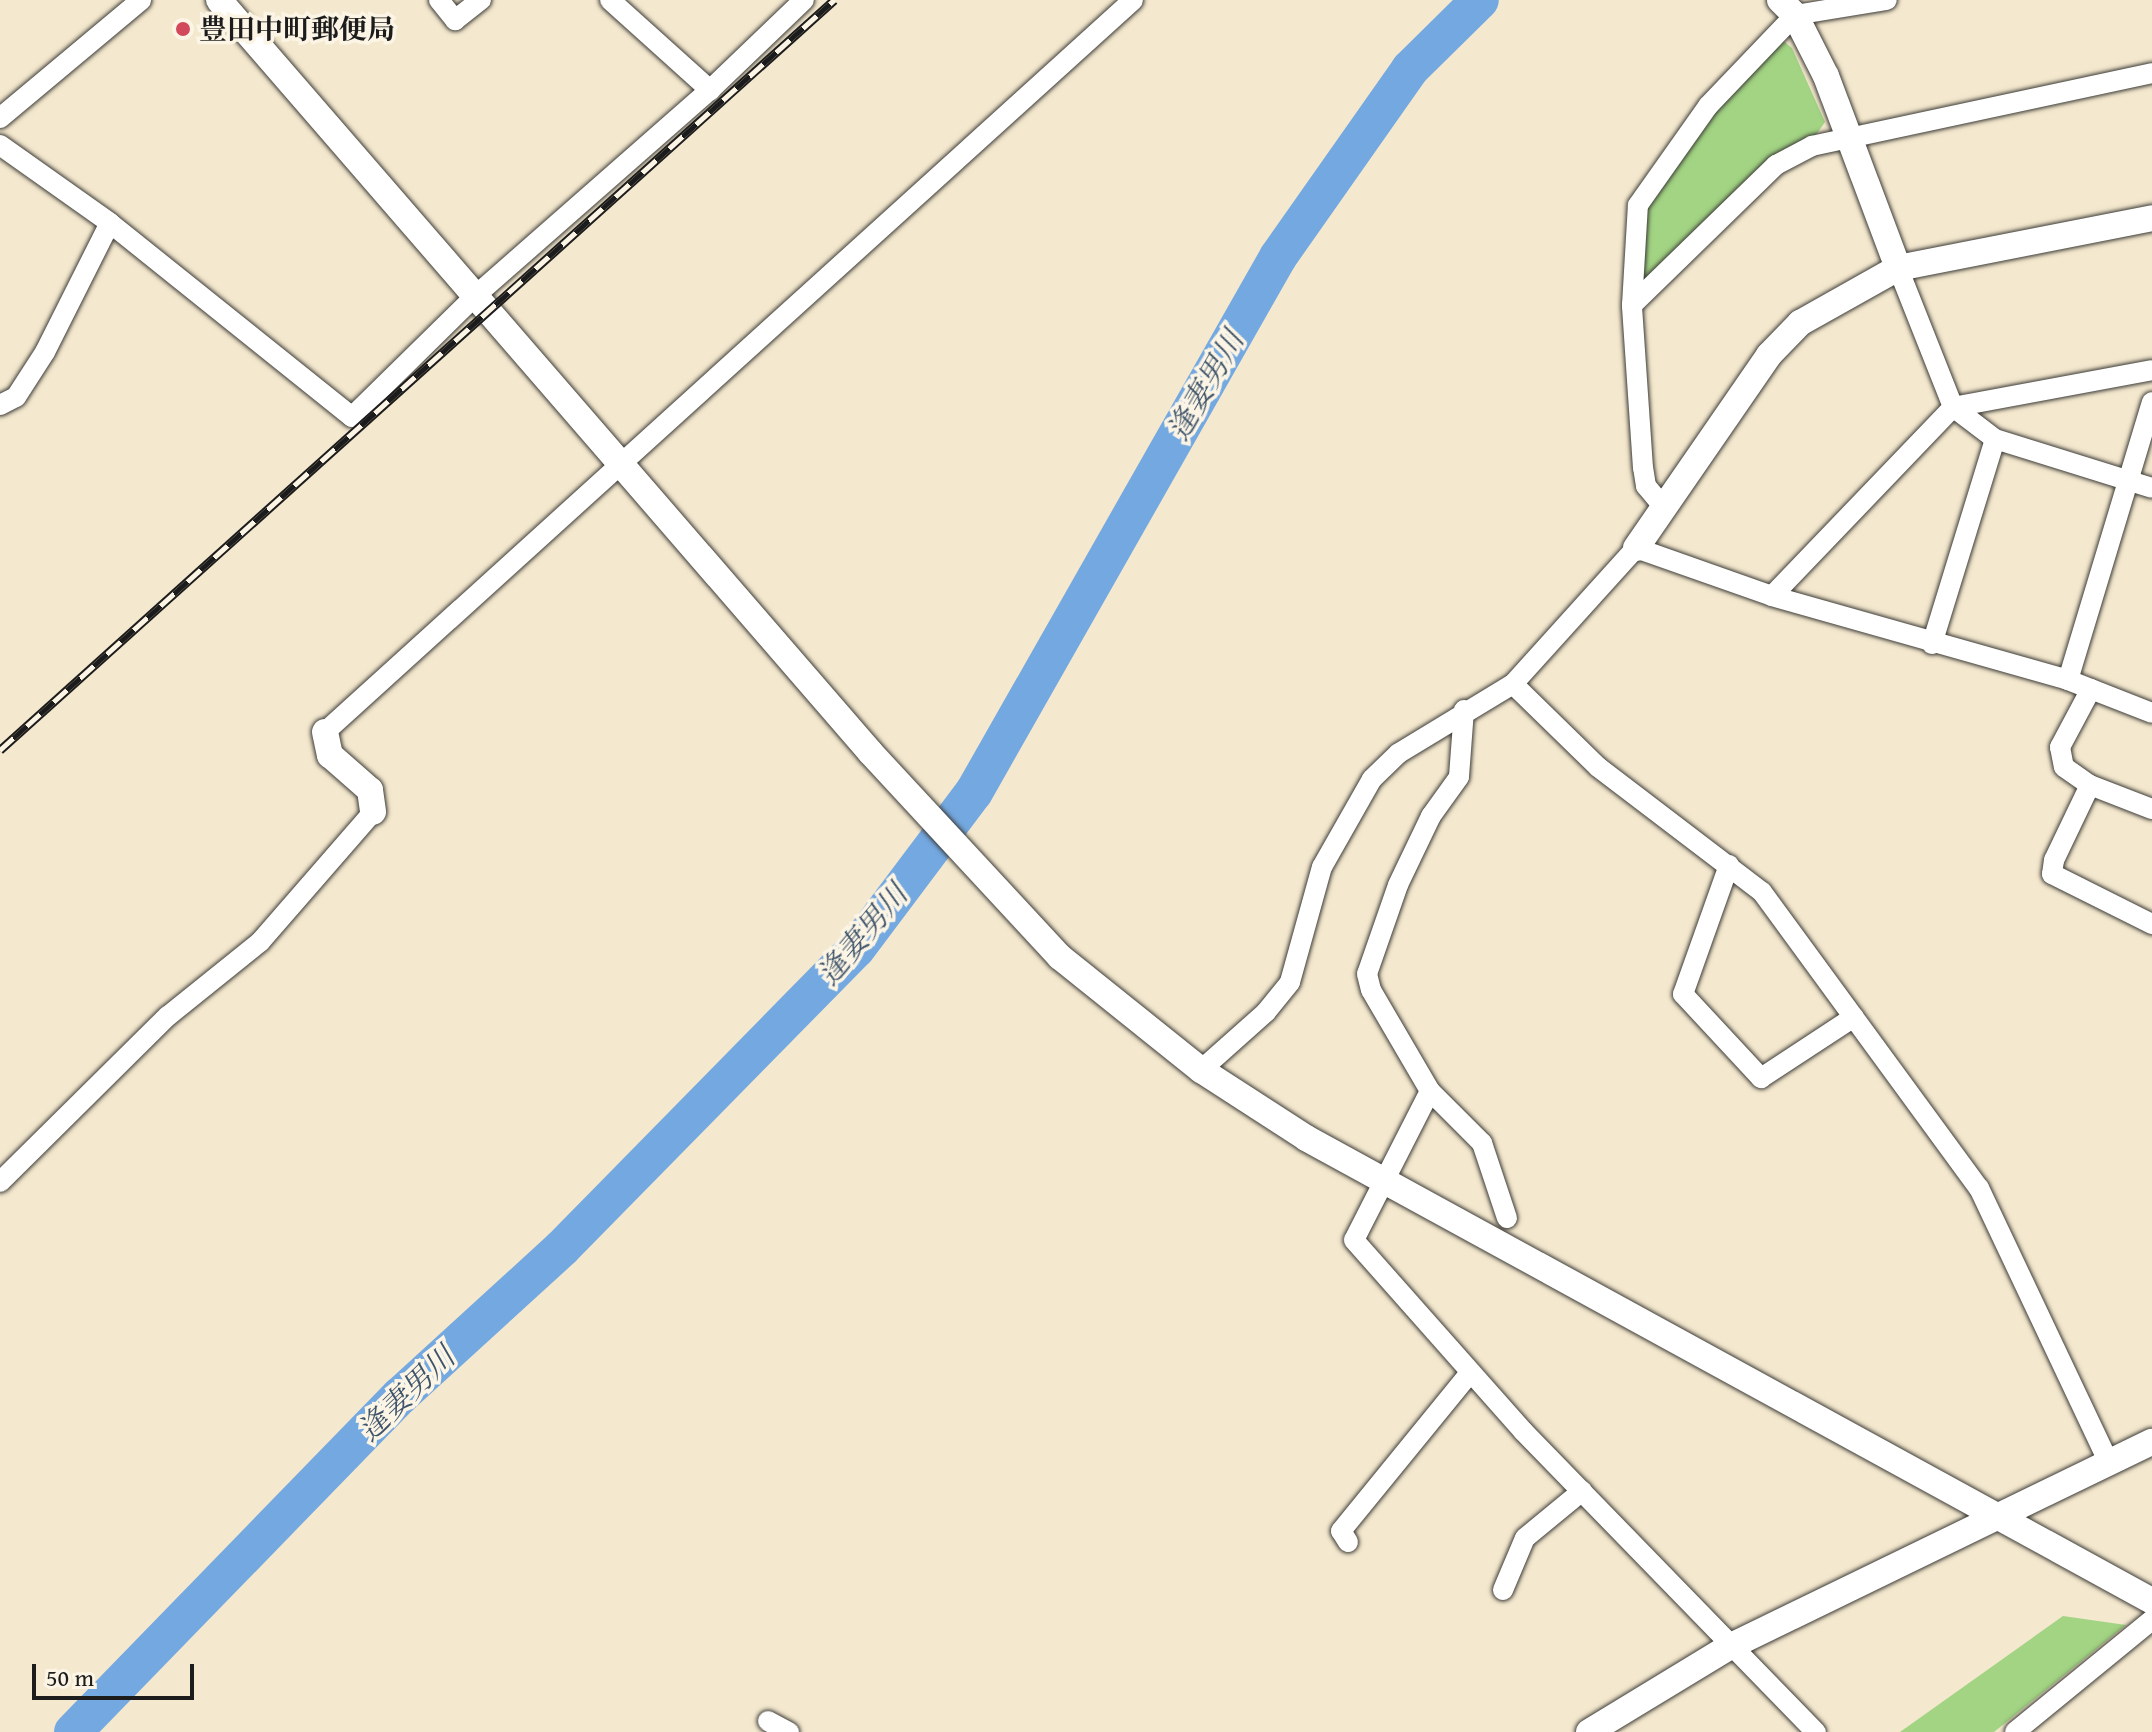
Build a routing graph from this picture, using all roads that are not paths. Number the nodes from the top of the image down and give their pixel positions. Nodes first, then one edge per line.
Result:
1 (141, 0) edge
2 (219, 0) edge
3 (439, 0) edge
4 (481, 0) edge
5 (610, 0) edge
6 (804, 0) edge
7 (1133, 0) edge
8 (1887, 0) edge
9 (1788, 7) edge
10 (2152, 73) edge
11 (710, 90) junction
12 (0, 118) edge
13 (1849, 134) junction
14 (0, 145) edge
15 (2152, 218) edge
16 (110, 223) junction
17 (1898, 268) junction
18 (474, 297) junction
19 (1632, 305) junction
20 (2152, 370) edge
21 (2152, 402) edge
22 (0, 405) edge
23 (1953, 407) junction
24 (1995, 439) junction
25 (623, 468) junction
26 (2130, 481) junction
27 (2152, 488) edge
28 (1662, 505) junction
29 (1636, 548) junction
30 (1772, 596) junction
31 (1932, 644) junction
32 (2068, 680) junction
33 (1513, 684) junction
34 (2091, 689) junction
35 (1464, 710) junction
36 (2152, 713) edge
37 (325, 732) joint
38 (2090, 785) junction
39 (2152, 809) edge
40 (373, 812) joint
41 (1729, 865) junction
42 (2152, 924) edge
43 (1854, 1017) junction
44 (1201, 1070) junction
45 (1430, 1091) junction
46 (1383, 1181) junction
47 (0, 1182) edge
48 (1507, 1218) dead end
49 (1470, 1373) junction
50 (2152, 1442) edge
51 (2109, 1463) junction
52 (1582, 1491) junction
53 (2000, 1513) junction
54 (1348, 1542) dead end
55 (1503, 1590) dead end
56 (2152, 1601) edge
57 (2152, 1620) edge
58 (1729, 1647) junction
59 (768, 1721) dead end
60 (789, 1732) edge
61 (1589, 1732) edge
62 (1816, 1732) edge
63 (2015, 1732) edge

1 - 12 street
2 - 18 street
3 - 4 street
5 - 11 street
6 - 11 street
7 - 25 street
8 - 9 street
9 - 13 street
9 - 19 street
10 - 13 street
11 - 18 street
13 - 17 street
13 - 19 street
14 - 16 street
15 - 17 street
16 - 18 street
16 - 22 street
17 - 23 street
17 - 28 street
18 - 25 street
19 - 28 street
20 - 23 street
21 - 26 street
23 - 24 street
23 - 30 street
24 - 26 street
24 - 31 street
25 - 37 street
25 - 44 street
26 - 27 street
26 - 32 street
28 - 29 street
29 - 30 street
29 - 33 street
30 - 31 street
31 - 32 street
32 - 34 street
33 - 35 street
33 - 41 street
34 - 36 street
34 - 38 street
35 - 44 street
35 - 45 street
37 - 40 street
38 - 39 street
38 - 42 street
40 - 47 street
41 - 43 street
41 - 43 street
43 - 51 street
44 - 46 street
45 - 46 street
45 - 48 street
46 - 49 street
46 - 53 street
49 - 52 street
49 - 54 street
50 - 51 street
51 - 53 street
52 - 55 street
52 - 58 street
53 - 56 street
53 - 58 street
57 - 63 street
58 - 61 street
58 - 62 street
59 - 60 street

